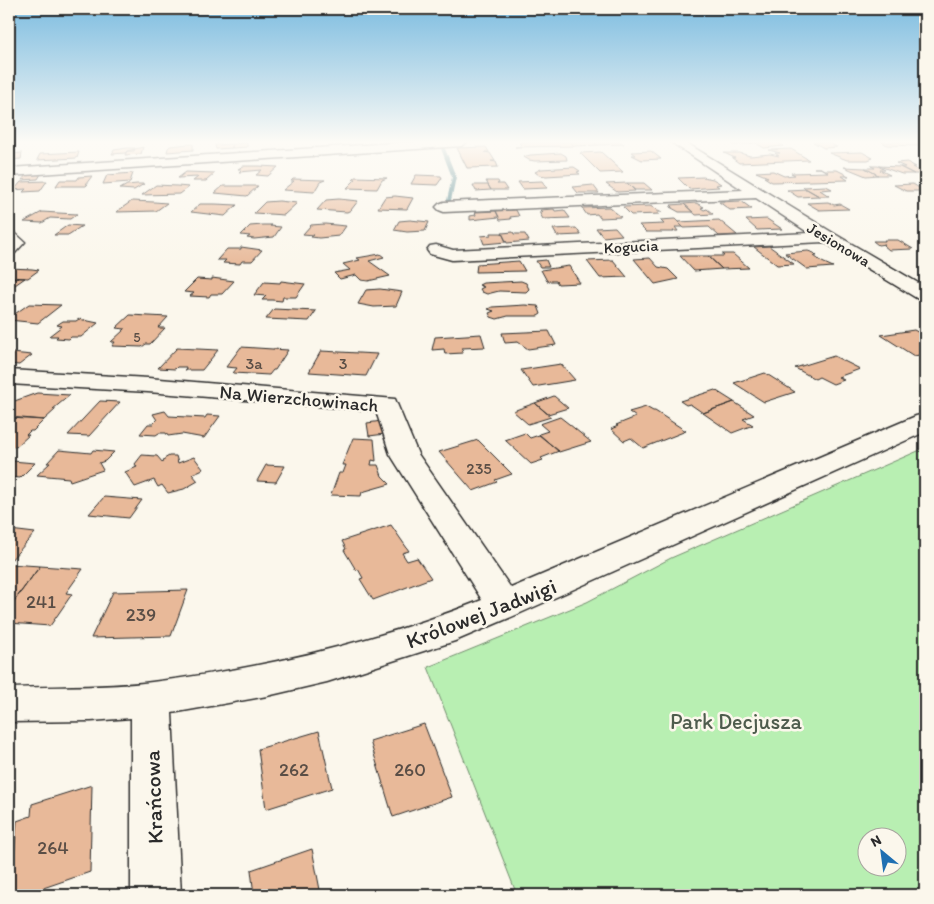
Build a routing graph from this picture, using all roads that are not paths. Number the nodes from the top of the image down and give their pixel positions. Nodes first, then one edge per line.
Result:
1 (742, 184) edge
2 (757, 194) junction
3 (444, 207) dead end
4 (9, 237) edge
5 (827, 237) junction
6 (9, 249) edge
7 (436, 250) dead end
8 (925, 295) edge
9 (9, 377) edge
10 (925, 422) edge
11 (504, 606) junction
12 (152, 700) junction
13 (9, 706) edge
14 (156, 895) edge

1 - 2 street, Jesionowa
2 - 3 street
2 - 5 street, Jesionowa
4 - 6 street
5 - 7 street, Kogucia
5 - 8 street, Jesionowa
9 - 11 street, Na Wierzchowinach
10 - 11 street, Królowej Jadwigi
11 - 12 street, Królowej Jadwigi
12 - 13 street, Królowej Jadwigi
12 - 14 street, Krańcowa

